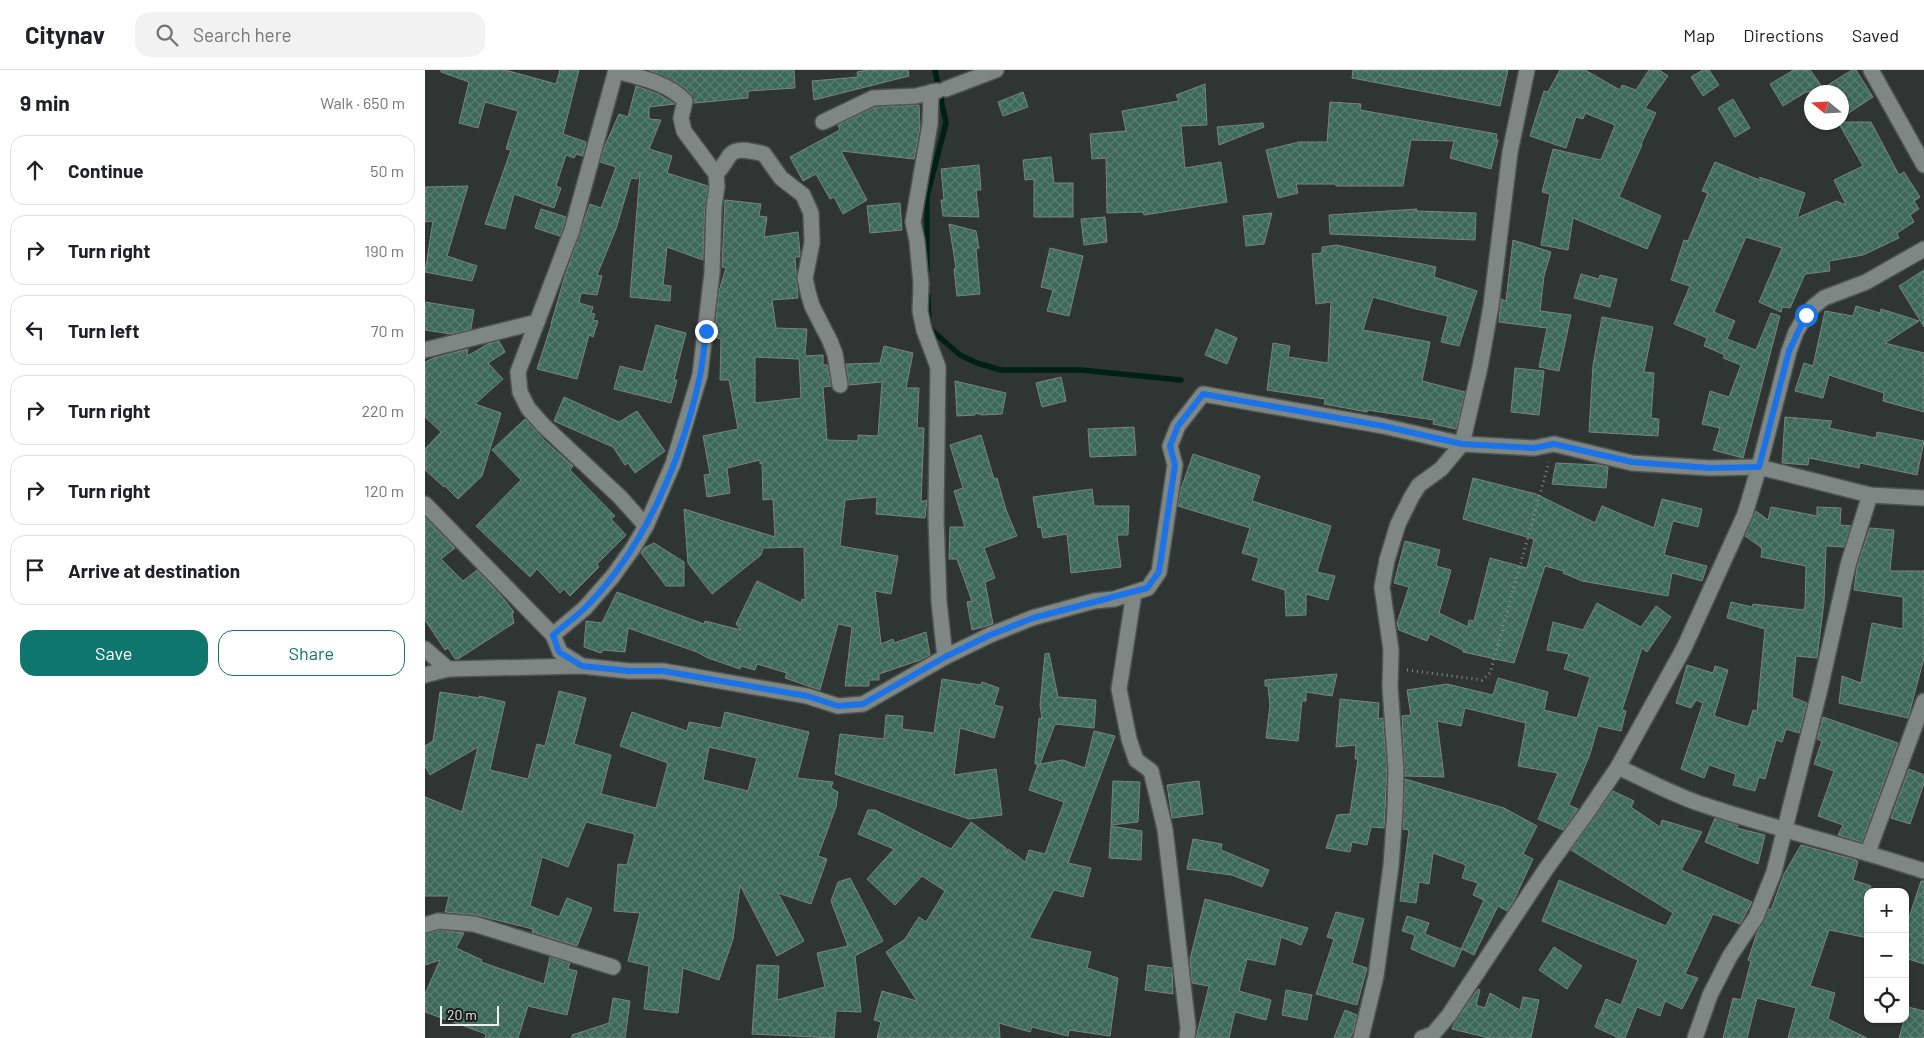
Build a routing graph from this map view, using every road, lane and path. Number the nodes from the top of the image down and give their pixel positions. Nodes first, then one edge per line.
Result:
1 (616, 70) edge
2 (997, 70) edge
3 (1527, 70) edge
4 (1871, 70) edge
5 (938, 91) junction
6 (823, 122) dead end
7 (1924, 165) edge
8 (716, 174) junction
9 (1924, 249) edge
10 (537, 322) junction
11 (425, 350) edge
12 (840, 385) dead end
13 (1462, 444) junction
14 (1554, 444) junction
15 (1759, 467) junction
16 (1870, 495) junction
17 (1924, 498) edge
18 (425, 504) edge
19 (646, 526) junction
20 (1133, 593) junction
21 (553, 635) junction
22 (425, 649) edge
23 (945, 657) junction
24 (582, 666) junction
25 (1391, 668) junction
26 (448, 669) junction
27 (425, 674) edge
28 (1924, 701) edge
29 (1617, 767) junction
30 (1784, 829) junction
31 (1868, 852) junction
32 (1924, 871) edge
33 (425, 925) edge
34 (613, 967) dead end
35 (1187, 1038) edge
36 (1361, 1038) edge
37 (1422, 1038) edge
38 (1695, 1038) edge

1 - 8 street
1 - 10 street
2 - 5 street
3 - 13 street
4 - 7 street
5 - 6 street
5 - 23 street
8 - 12 street
8 - 19 street
9 - 15 street
10 - 11 street
10 - 19 street
13 - 14 street
13 - 20 street
13 - 25 street
14 - 15 street
14 - 25 path
15 - 16 street
15 - 29 street
16 - 17 street
16 - 30 street
18 - 21 street
19 - 21 street
20 - 23 street
20 - 35 street
21 - 24 street
22 - 26 street
23 - 24 street
24 - 26 street
25 - 36 street
26 - 27 street
28 - 31 street
29 - 30 street
29 - 37 street
30 - 31 street
30 - 38 street
31 - 32 street
33 - 34 street

